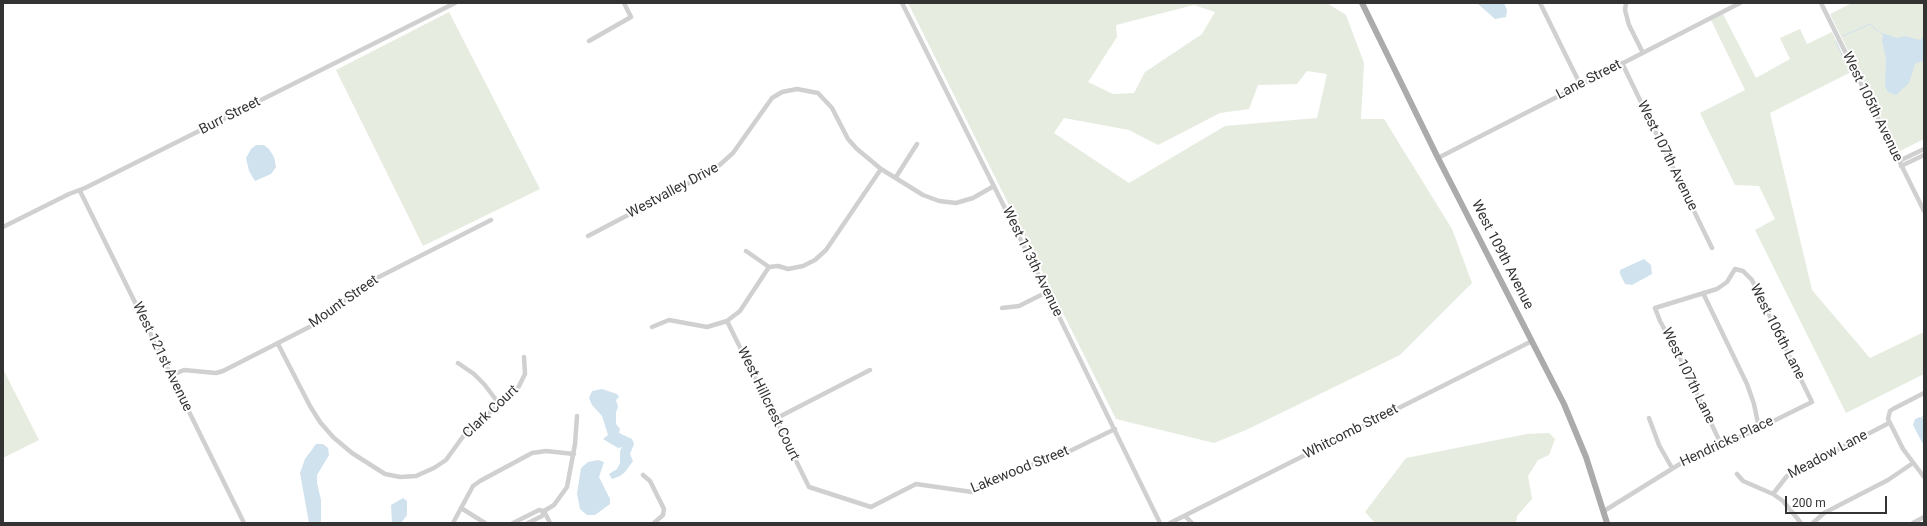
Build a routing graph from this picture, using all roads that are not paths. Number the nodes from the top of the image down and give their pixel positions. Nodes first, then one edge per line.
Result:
1 (456, 3) edge
2 (624, 3) edge
3 (902, 3) edge
4 (1362, 3) edge
5 (1540, 3) edge
6 (1619, 3) edge
7 (1740, 3) edge
8 (1821, 3) edge
9 (1626, 4) edge
10 (445, 5) edge
11 (589, 41) dead end
12 (1643, 53) junction
13 (1622, 63) junction
14 (1580, 84) junction
15 (917, 144) dead end
16 (1924, 149) edge
17 (1924, 155) edge
18 (1438, 158) junction
19 (1900, 164) junction
20 (881, 169) junction
21 (896, 176) junction
22 (994, 186) junction
23 (80, 191) junction
24 (1924, 212) edge
25 (491, 220) dead end
26 (3, 227) edge
27 (588, 236) dead end
28 (1712, 248) dead end
29 (746, 251) dead end
30 (769, 267) junction
31 (1047, 292) junction
32 (1703, 293) junction
33 (1002, 308) dead end
34 (727, 321) junction
35 (652, 327) dead end
36 (1532, 341) junction
37 (278, 344) junction
38 (524, 357) dead end
39 (458, 363) dead end
40 (870, 370) dead end
41 (172, 375) junction
42 (1924, 393) edge
43 (1812, 402) joint
44 (500, 405) junction
45 (577, 416) dead end
46 (1649, 418) dead end
47 (775, 419) junction
48 (1889, 423) junction
49 (1759, 428) junction
50 (1115, 429) junction
51 (1721, 444) junction
52 (574, 454) junction
53 (1913, 463) junction
54 (1672, 468) junction
55 (1737, 474) dead end
56 (643, 475) dead end
57 (1924, 477) edge
58 (809, 487) joint
59 (1773, 494) junction
60 (461, 508) junction
61 (544, 511) junction
62 (1604, 511) junction
63 (1185, 516) junction
64 (1924, 517) edge
65 (244, 523) edge
66 (453, 523) edge
67 (486, 523) edge
68 (513, 523) edge
69 (528, 523) edge
70 (550, 523) edge
71 (654, 523) edge
72 (1160, 523) edge
73 (1170, 523) edge
74 (1192, 523) edge
75 (1607, 523) edge
76 (1801, 523) edge
77 (1813, 523) edge
78 (1913, 523) edge

1 - 10 street, Burr Street
2 - 11 street
3 - 22 street, West 113th Avenue
4 - 18 main road, West 109th Avenue
5 - 14 street
6 - 9 street
7 - 12 street, Lane Street
8 - 19 street, West 105th Avenue
9 - 12 street
10 - 23 street, Burr Street
12 - 13 street, Lane Street
13 - 14 street, Lane Street
13 - 28 street, West 107th Avenue
14 - 18 street, Lane Street
15 - 21 street
16 - 19 street
17 - 19 street
18 - 36 main road, West 109th Avenue
19 - 24 street, West 105th Avenue
20 - 21 street, Westvalley Drive
20 - 27 street, Westvalley Drive
20 - 30 street
21 - 22 street, Westvalley Drive
22 - 31 street, West 113th Avenue
23 - 26 street, Burr Street
23 - 41 street, West 121st Avenue
25 - 37 street, Mount Street
29 - 30 street
30 - 34 street
31 - 33 street
31 - 50 street, West 113th Avenue
32 - 43 street, West 106th Lane
32 - 49 street
32 - 51 street, West 107th Lane
34 - 35 street
34 - 47 street, West Hillcrest Court
36 - 62 main road, West 109th Avenue
36 - 63 street, Whitcomb Street
37 - 41 street, Mount Street
37 - 44 street, Clark Court
38 - 44 street, Clark Court
39 - 44 street
40 - 47 street
41 - 65 street, West 121st Avenue
42 - 48 street
43 - 49 street, Hendricks Place
45 - 52 street
46 - 54 street
47 - 58 street, West Hillcrest Court
48 - 53 street
48 - 59 street, Meadow Lane
49 - 51 street, Hendricks Place
50 - 58 street, Lakewood Street
50 - 72 street, West 113th Avenue
51 - 54 street, Hendricks Place
52 - 60 street
52 - 61 street
53 - 57 street
53 - 77 street
54 - 62 street, Hendricks Place
55 - 59 street
56 - 71 street
59 - 76 street
60 - 66 street
60 - 67 street
61 - 68 street
61 - 69 street
61 - 70 street
62 - 75 main road, West 109th Avenue
63 - 73 street, Whitcomb Street
63 - 74 street
64 - 78 street

